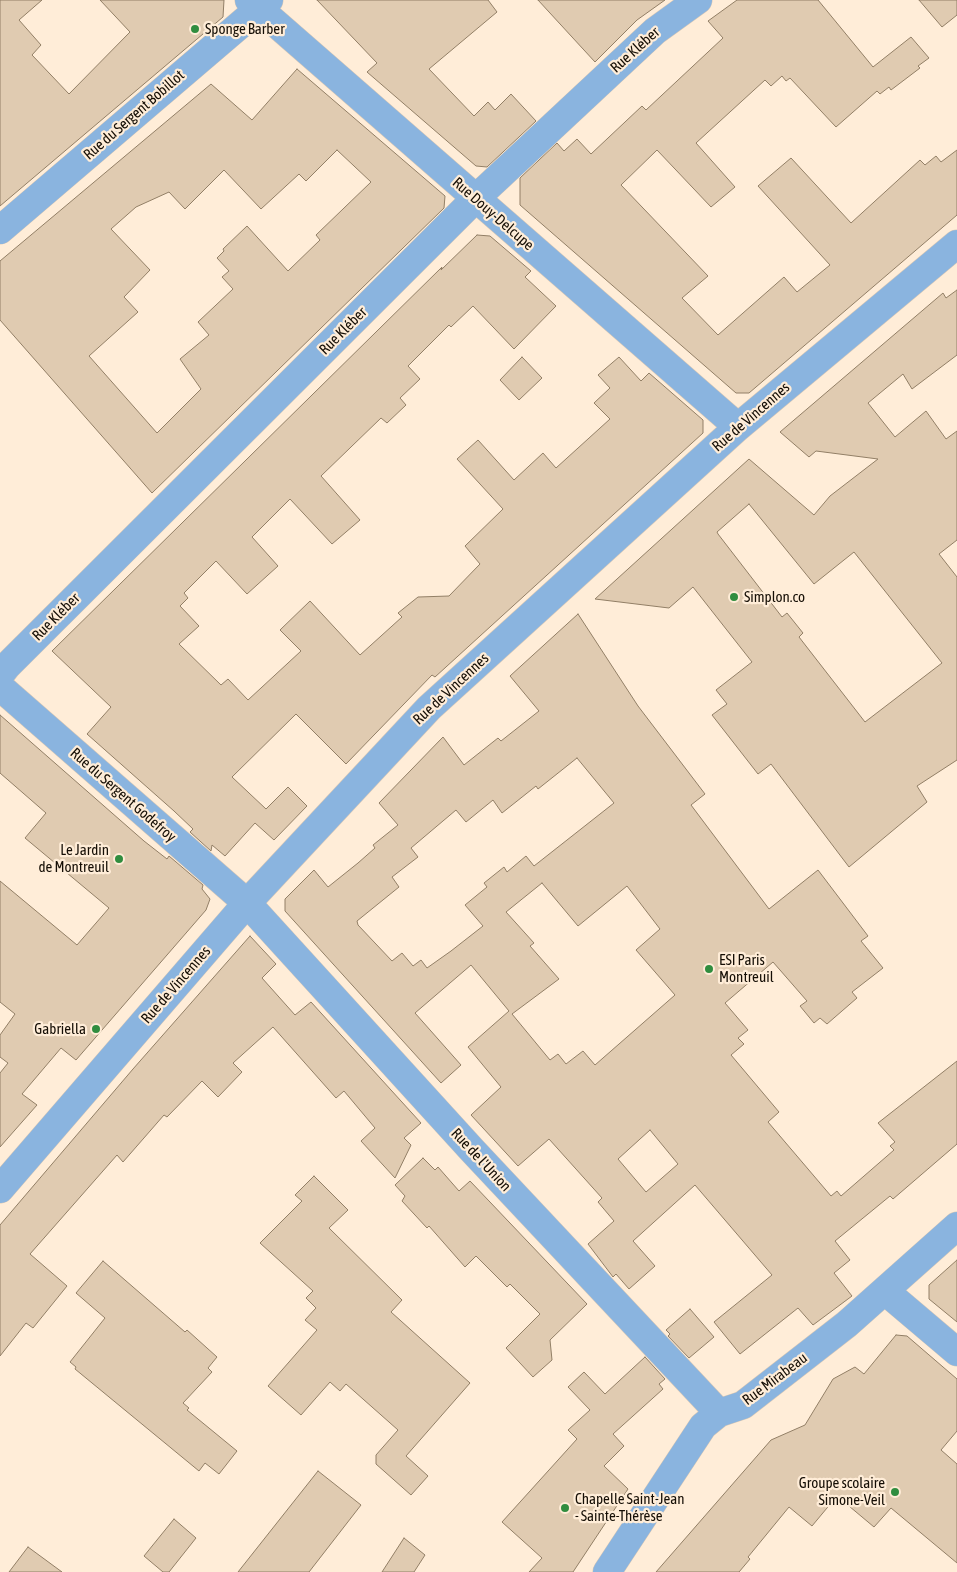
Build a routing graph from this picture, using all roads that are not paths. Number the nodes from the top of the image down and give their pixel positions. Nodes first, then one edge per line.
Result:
1 (698, 0) edge
2 (259, 3) edge
3 (476, 199) junction
4 (0, 230) edge
5 (957, 244) edge
6 (738, 426) junction
7 (0, 676) edge
8 (0, 687) edge
9 (247, 903) junction
10 (0, 1189) edge
11 (957, 1226) edge
12 (885, 1291) junction
13 (957, 1352) edge
14 (719, 1413) junction
15 (607, 1572) edge

1 - 3 street, Rue Kléber
2 - 3 street, Rue Douy-Delcupe
2 - 4 street, Rue du Sergent Bobillot
3 - 6 street, Rue Douy-Delcupe
3 - 7 street, Rue Kléber
5 - 6 street, Rue de Vincennes
6 - 9 street, Rue de Vincennes
8 - 9 street, Rue du Sergent Godefroy
9 - 10 street, Rue de Vincennes
9 - 14 street, Rue de l'Union
11 - 12 street, Rue Mirabeau
12 - 13 street
12 - 14 street, Rue Mirabeau
14 - 15 street, Rue Mirabeau

